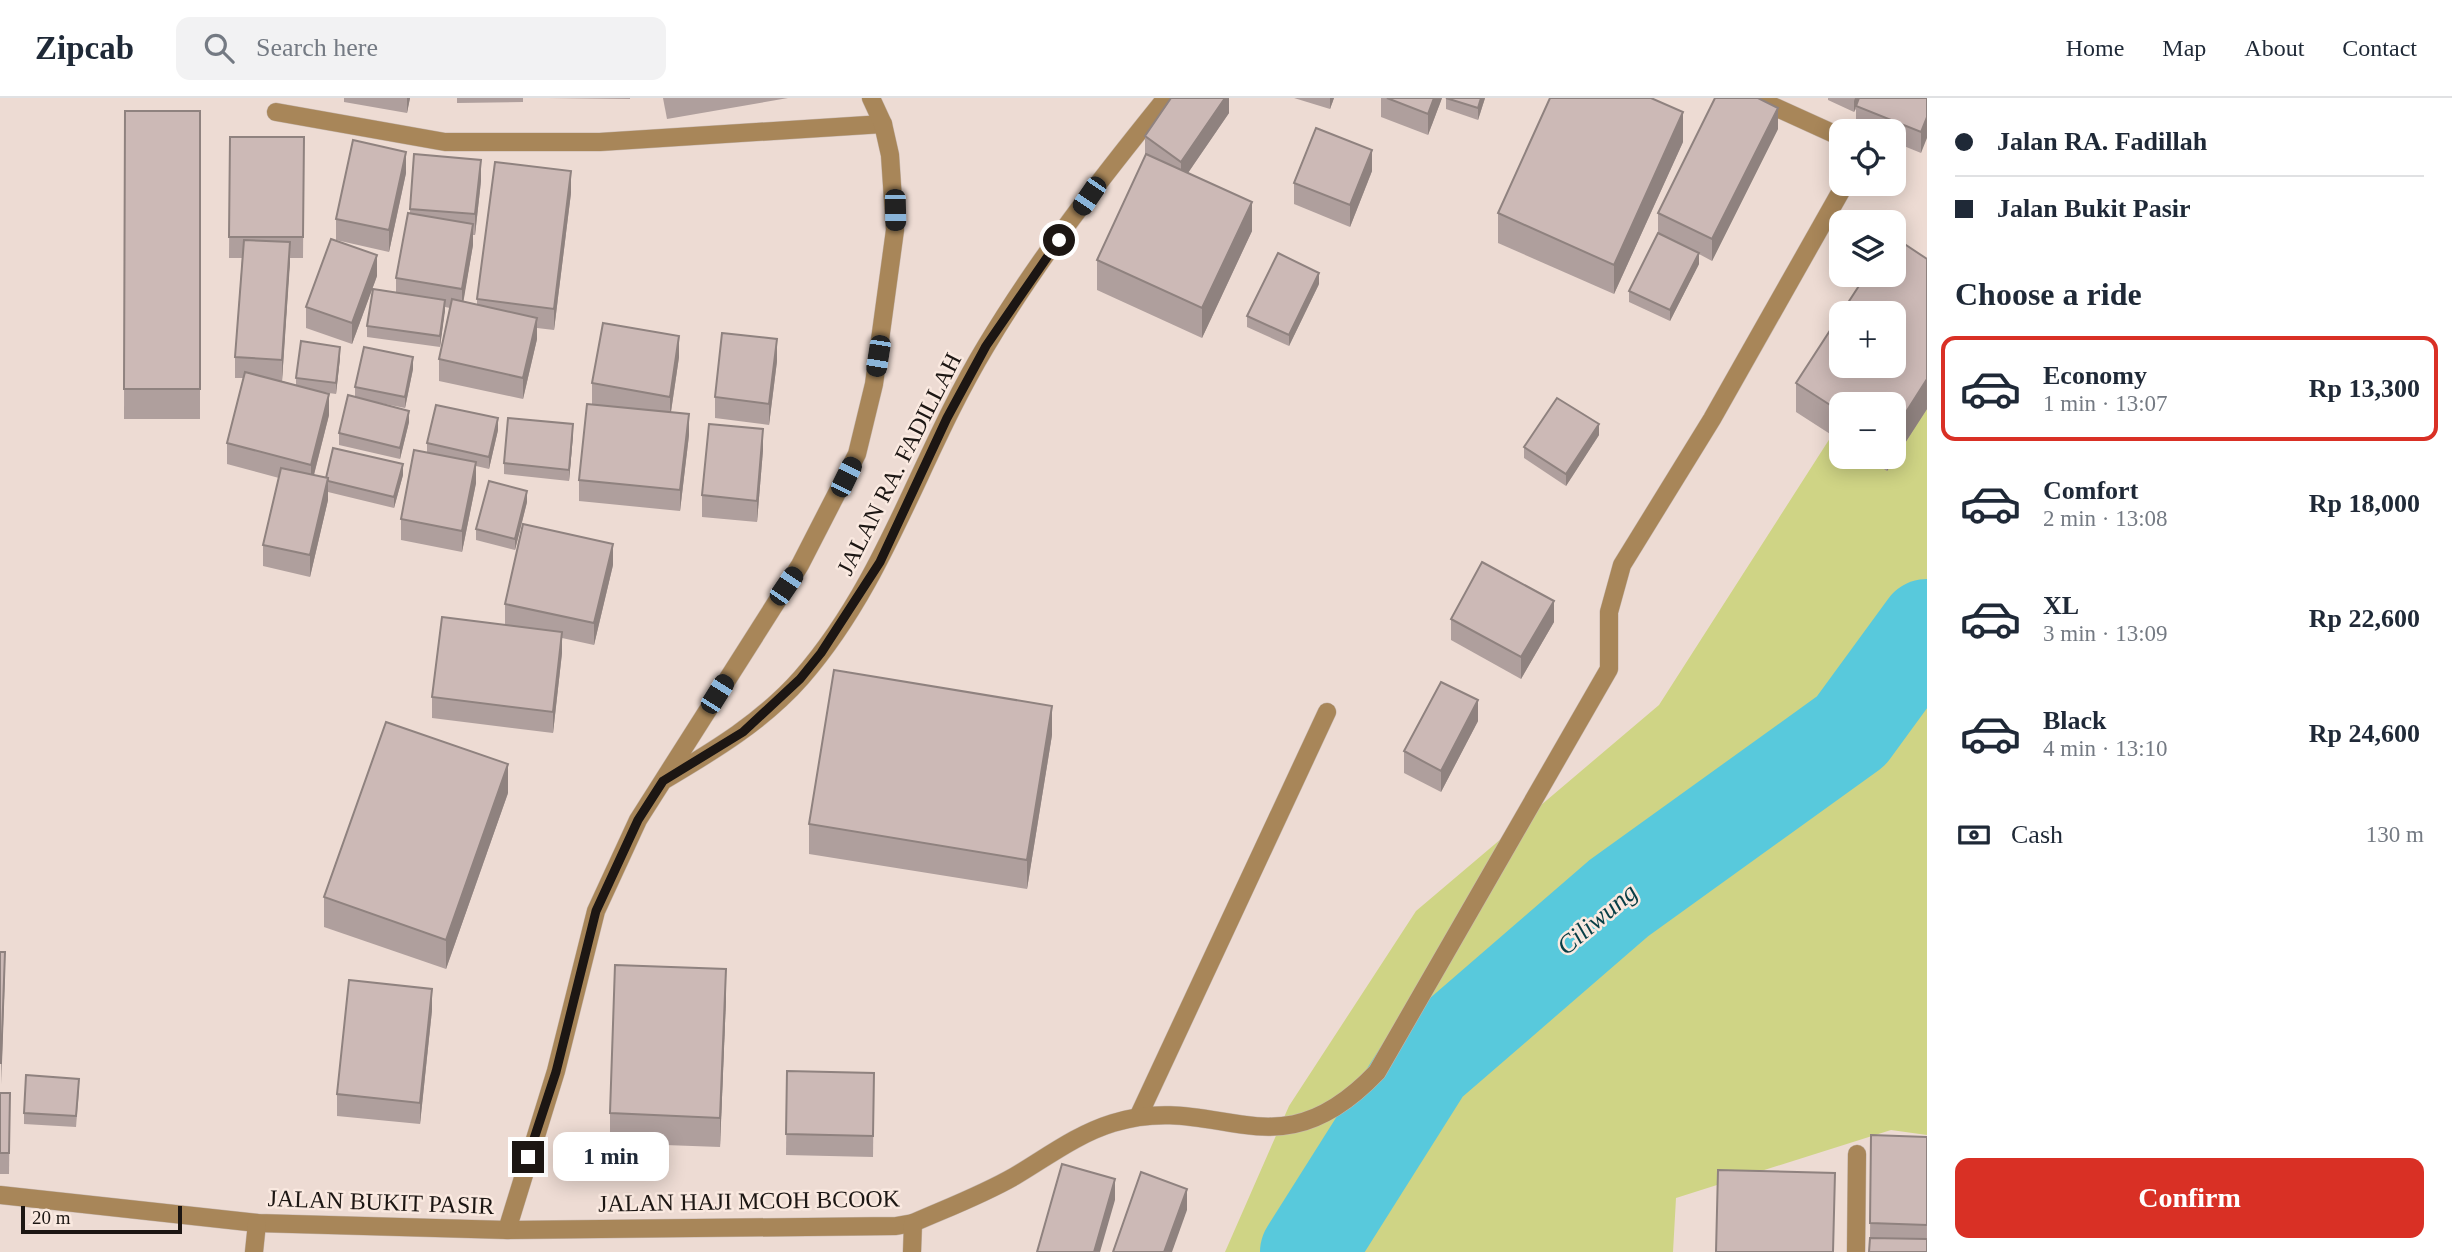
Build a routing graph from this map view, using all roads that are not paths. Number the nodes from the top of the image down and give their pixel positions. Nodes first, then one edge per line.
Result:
1 (871, 98) edge
2 (1166, 98) edge
3 (1755, 98) edge
4 (276, 112) dead end
5 (883, 124) junction
6 (1829, 132) edge
7 (1837, 196) edge
8 (1327, 712) dead end
9 (663, 781) junction
10 (1139, 1115) junction
11 (1857, 1154) dead end
12 (0, 1195) edge
13 (257, 1223) junction
14 (912, 1223) junction
15 (507, 1230) junction
16 (254, 1252) edge
17 (912, 1252) edge
18 (1856, 1252) edge

1 - 5 street, JALAN BUKIT PASIR
2 - 9 street, JALAN RA. FADILLAH
3 - 6 street
4 - 5 street
5 - 9 street, JALAN BUKIT PASIR
7 - 10 street, JALAN HAJI MCOH BCOOK
8 - 10 street
9 - 15 street, JALAN BUKIT PASIR
10 - 14 street, JALAN HAJI MCOH BCOOK
11 - 18 street
12 - 13 street, JALAN BUKIT PASIR
13 - 15 street, JALAN BUKIT PASIR
13 - 16 street
14 - 15 street, JALAN HAJI MCOH BCOOK
14 - 17 street

